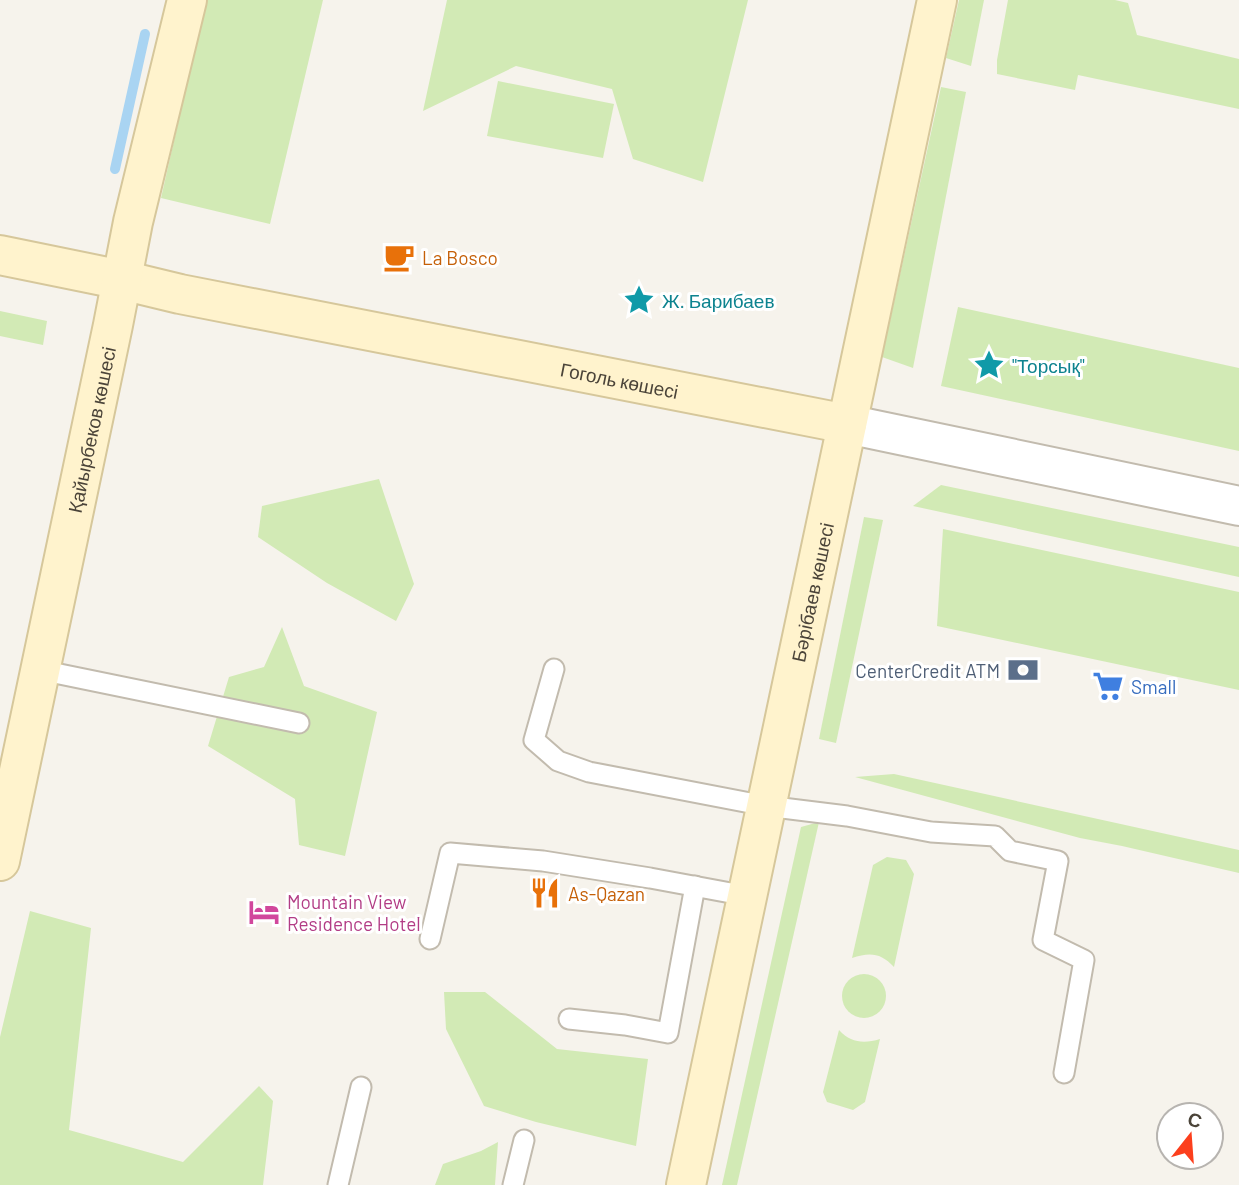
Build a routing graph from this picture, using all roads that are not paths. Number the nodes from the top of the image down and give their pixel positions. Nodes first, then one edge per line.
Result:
1 (187, 0) edge
2 (937, 0) edge
3 (0, 255) edge
4 (122, 280) junction
5 (847, 424) junction
6 (1239, 506) edge
7 (554, 669) dead end
8 (40, 670) junction
9 (299, 723) dead end
10 (766, 806) junction
11 (0, 861) edge
12 (695, 886) junction
13 (747, 896) junction
14 (430, 939) dead end
15 (569, 1019) dead end
16 (1064, 1073) dead end
17 (360, 1087) dead end
18 (524, 1140) dead end
19 (338, 1185) edge
20 (514, 1185) edge
21 (686, 1185) edge

1 - 4 street, Қайырбеков көшесі
2 - 5 street, Бәрібаев көшесі
3 - 4 street, Гоголь көшесі
4 - 5 street, Гоголь көшесі
4 - 8 street, Қайырбеков көшесі
5 - 6 street, Гоголь көшесі
5 - 10 street, Бәрібаев көшесі
7 - 10 lane
8 - 9 lane
8 - 11 street, Қайырбеков көшесі
10 - 13 street, Бәрібаев көшесі
10 - 16 lane
12 - 13 lane
12 - 14 lane
12 - 15 lane
13 - 21 street, Бәрібаев көшесі
17 - 19 lane
18 - 20 lane

